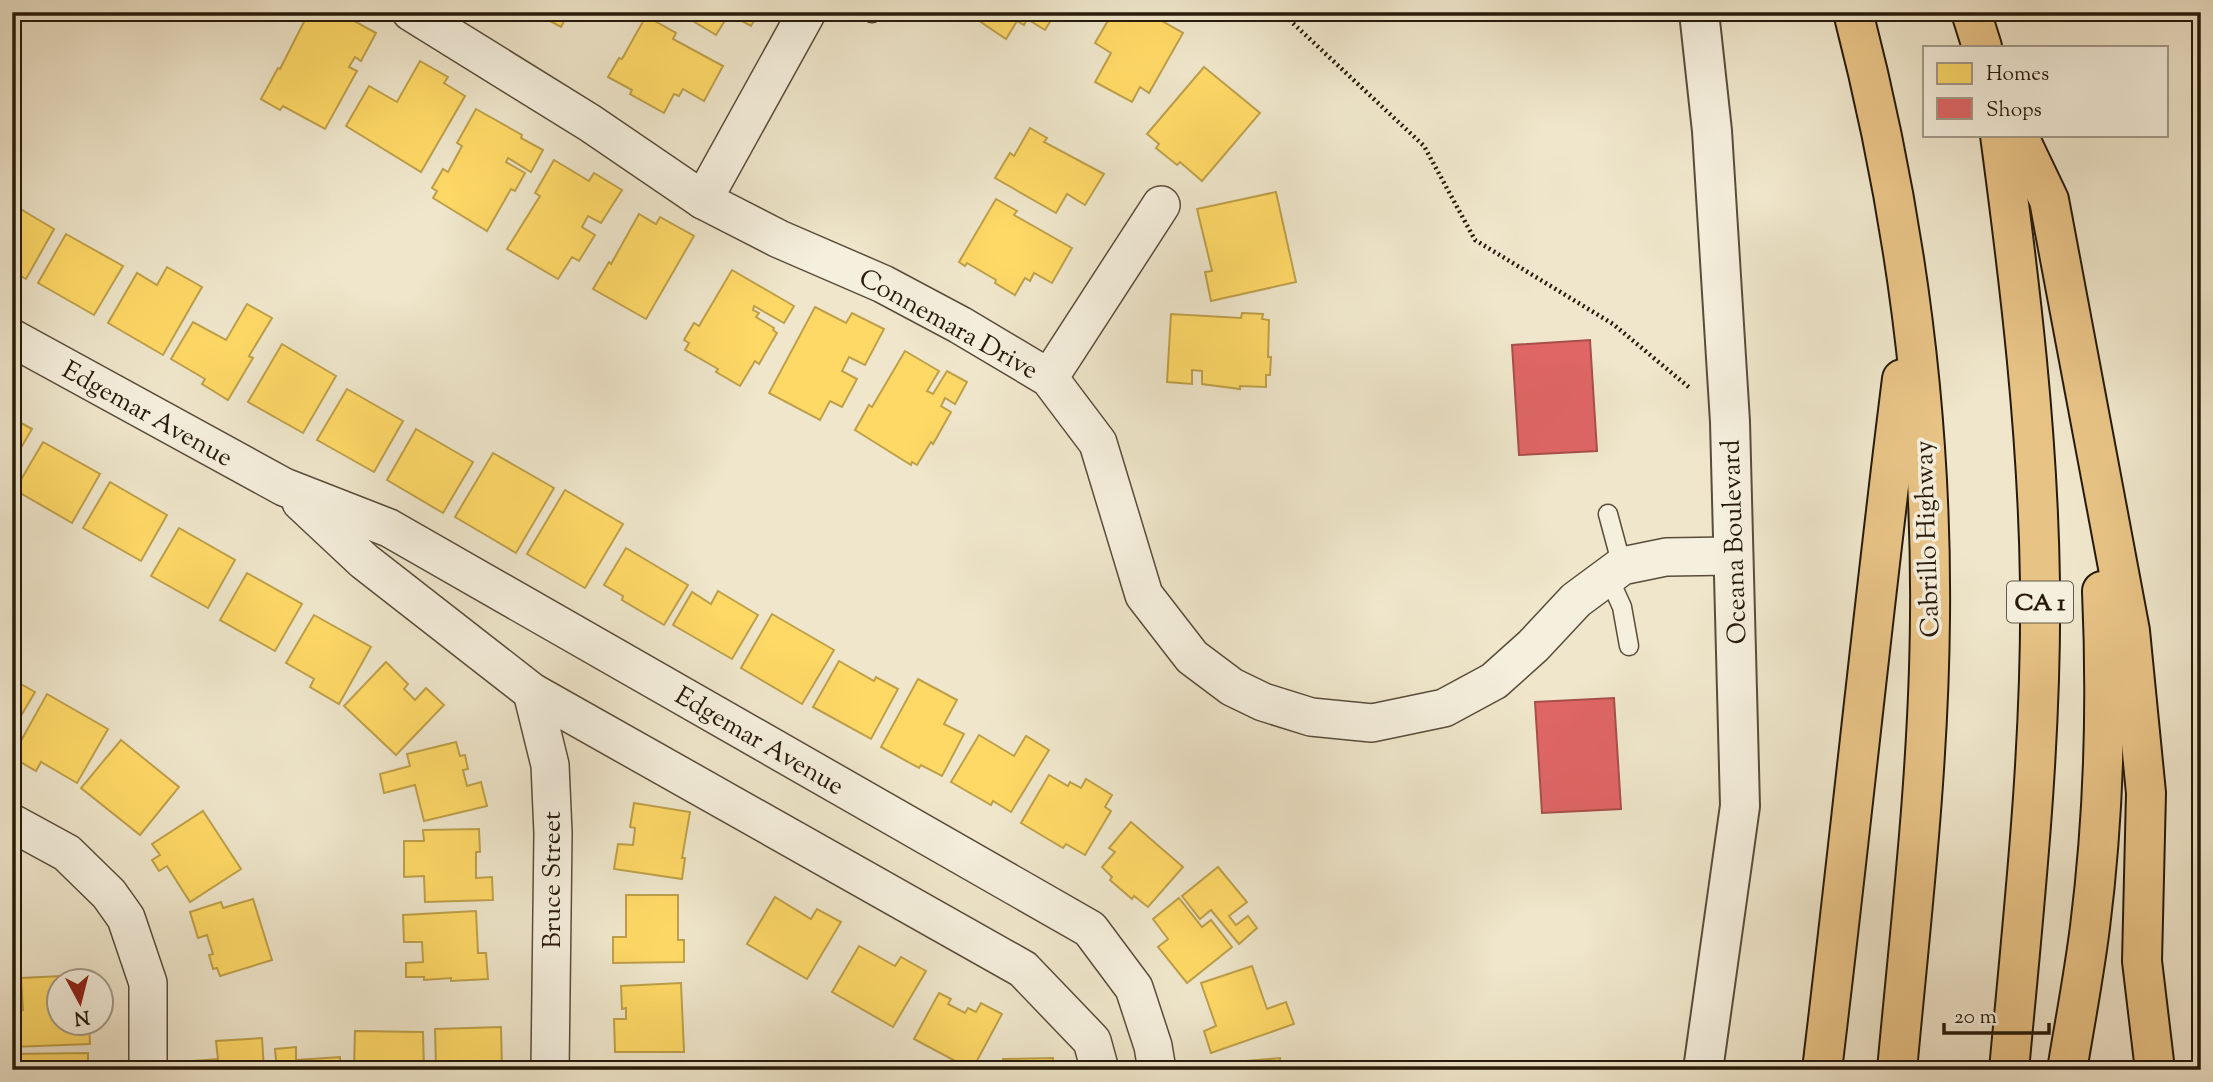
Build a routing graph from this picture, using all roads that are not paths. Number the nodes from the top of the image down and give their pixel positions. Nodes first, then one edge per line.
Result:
1 (411, 12) edge
2 (807, 12) edge
3 (1699, 12) edge
4 (1853, 12) edge
5 (1971, 12) edge
6 (456, 23) edge
7 (1982, 46) edge
8 (2000, 136) edge
9 (2018, 136) edge
10 (703, 200) junction
11 (1161, 205) dead end
12 (1911, 311) junction
13 (2071, 311) junction
14 (12, 338) edge
15 (1049, 378) junction
16 (285, 487) junction
17 (1608, 514) dead end
18 (1732, 556) junction
19 (1615, 571) junction
20 (1629, 646) dead end
21 (532, 692) junction
22 (12, 823) edge
23 (2150, 1028) junction
24 (148, 1070) edge
25 (550, 1070) edge
26 (1100, 1070) edge
27 (1157, 1070) edge
28 (1703, 1070) edge
29 (1822, 1070) edge
30 (1897, 1070) edge
31 (2009, 1070) edge
32 (2067, 1070) edge
33 (2155, 1070) edge
34 (2179, 1070) edge

1 - 6 street, Connemara Drive
2 - 10 street
3 - 18 street, Oceana Boulevard
4 - 12 highway, Cabrillo Highway
5 - 7 highway
6 - 10 street, Connemara Drive
8 - 31 highway, CA 1
9 - 13 highway
10 - 15 street, Connemara Drive
11 - 15 street
12 - 29 highway
12 - 30 highway, Cabrillo Highway
13 - 23 highway
13 - 32 highway
14 - 16 street, Edgemar Avenue
15 - 19 street, Connemara Drive
16 - 21 street, Edgemar Avenue
16 - 27 street, Edgemar Avenue
17 - 19 lane
18 - 19 street, Connemara Drive
18 - 28 street, Oceana Boulevard
19 - 20 lane
21 - 25 street, Bruce Street
21 - 26 street, Edgemar Avenue
22 - 24 street
23 - 33 highway
23 - 34 highway

